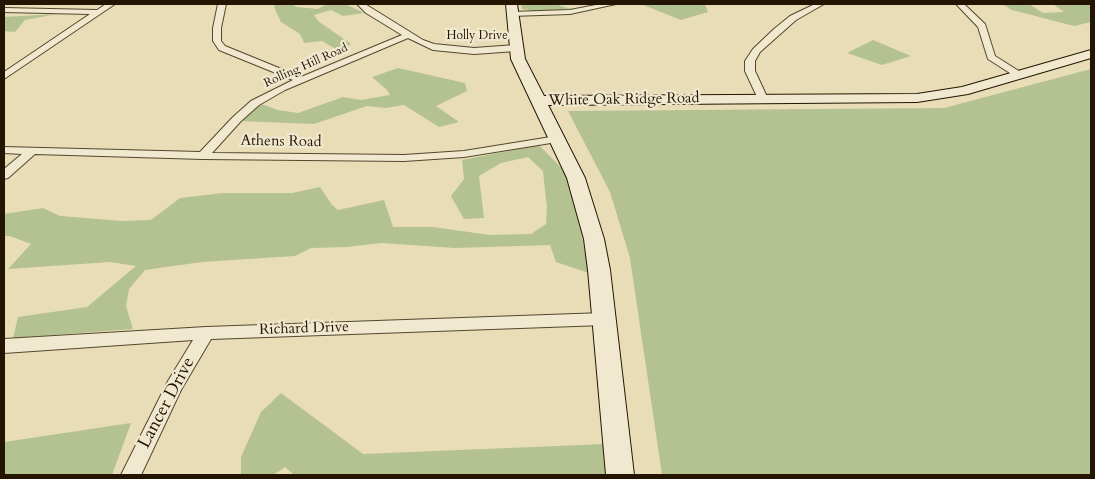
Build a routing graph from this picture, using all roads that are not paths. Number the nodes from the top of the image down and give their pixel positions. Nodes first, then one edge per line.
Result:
1 (111, 4) edge
2 (222, 4) edge
3 (361, 4) edge
4 (612, 4) edge
5 (820, 4) edge
6 (960, 4) edge
7 (511, 9) edge
8 (4, 10) edge
9 (97, 12) junction
10 (408, 35) junction
11 (516, 48) junction
12 (1091, 54) edge
13 (1019, 75) junction
14 (4, 76) edge
15 (301, 80) junction
16 (762, 99) junction
17 (538, 101) junction
18 (557, 139) junction
19 (4, 150) edge
20 (32, 151) junction
21 (203, 156) junction
22 (4, 174) edge
23 (604, 319) junction
24 (206, 332) junction
25 (4, 346) edge
26 (131, 475) edge
27 (620, 475) edge

1 - 9 street
2 - 15 street
3 - 10 street, Holly Drive
4 - 7 street
5 - 16 street
6 - 13 street
7 - 11 street
8 - 9 street
9 - 14 street
10 - 11 street, Holly Drive
10 - 15 street, Rolling Hill Road
11 - 17 street
12 - 13 street, White Oak Ridge Road
13 - 16 street, White Oak Ridge Road
15 - 21 street, Rolling Hill Road
16 - 17 street, White Oak Ridge Road
17 - 18 street, White Oak Ridge Road
18 - 21 street, Athens Road
18 - 23 street, White Oak Ridge Road
19 - 20 street, Athens Road
20 - 21 street, Athens Road
20 - 22 street
23 - 24 street, Richard Drive
23 - 27 street, White Oak Ridge Road
24 - 25 street, Richard Drive
24 - 26 street, Lancer Drive

